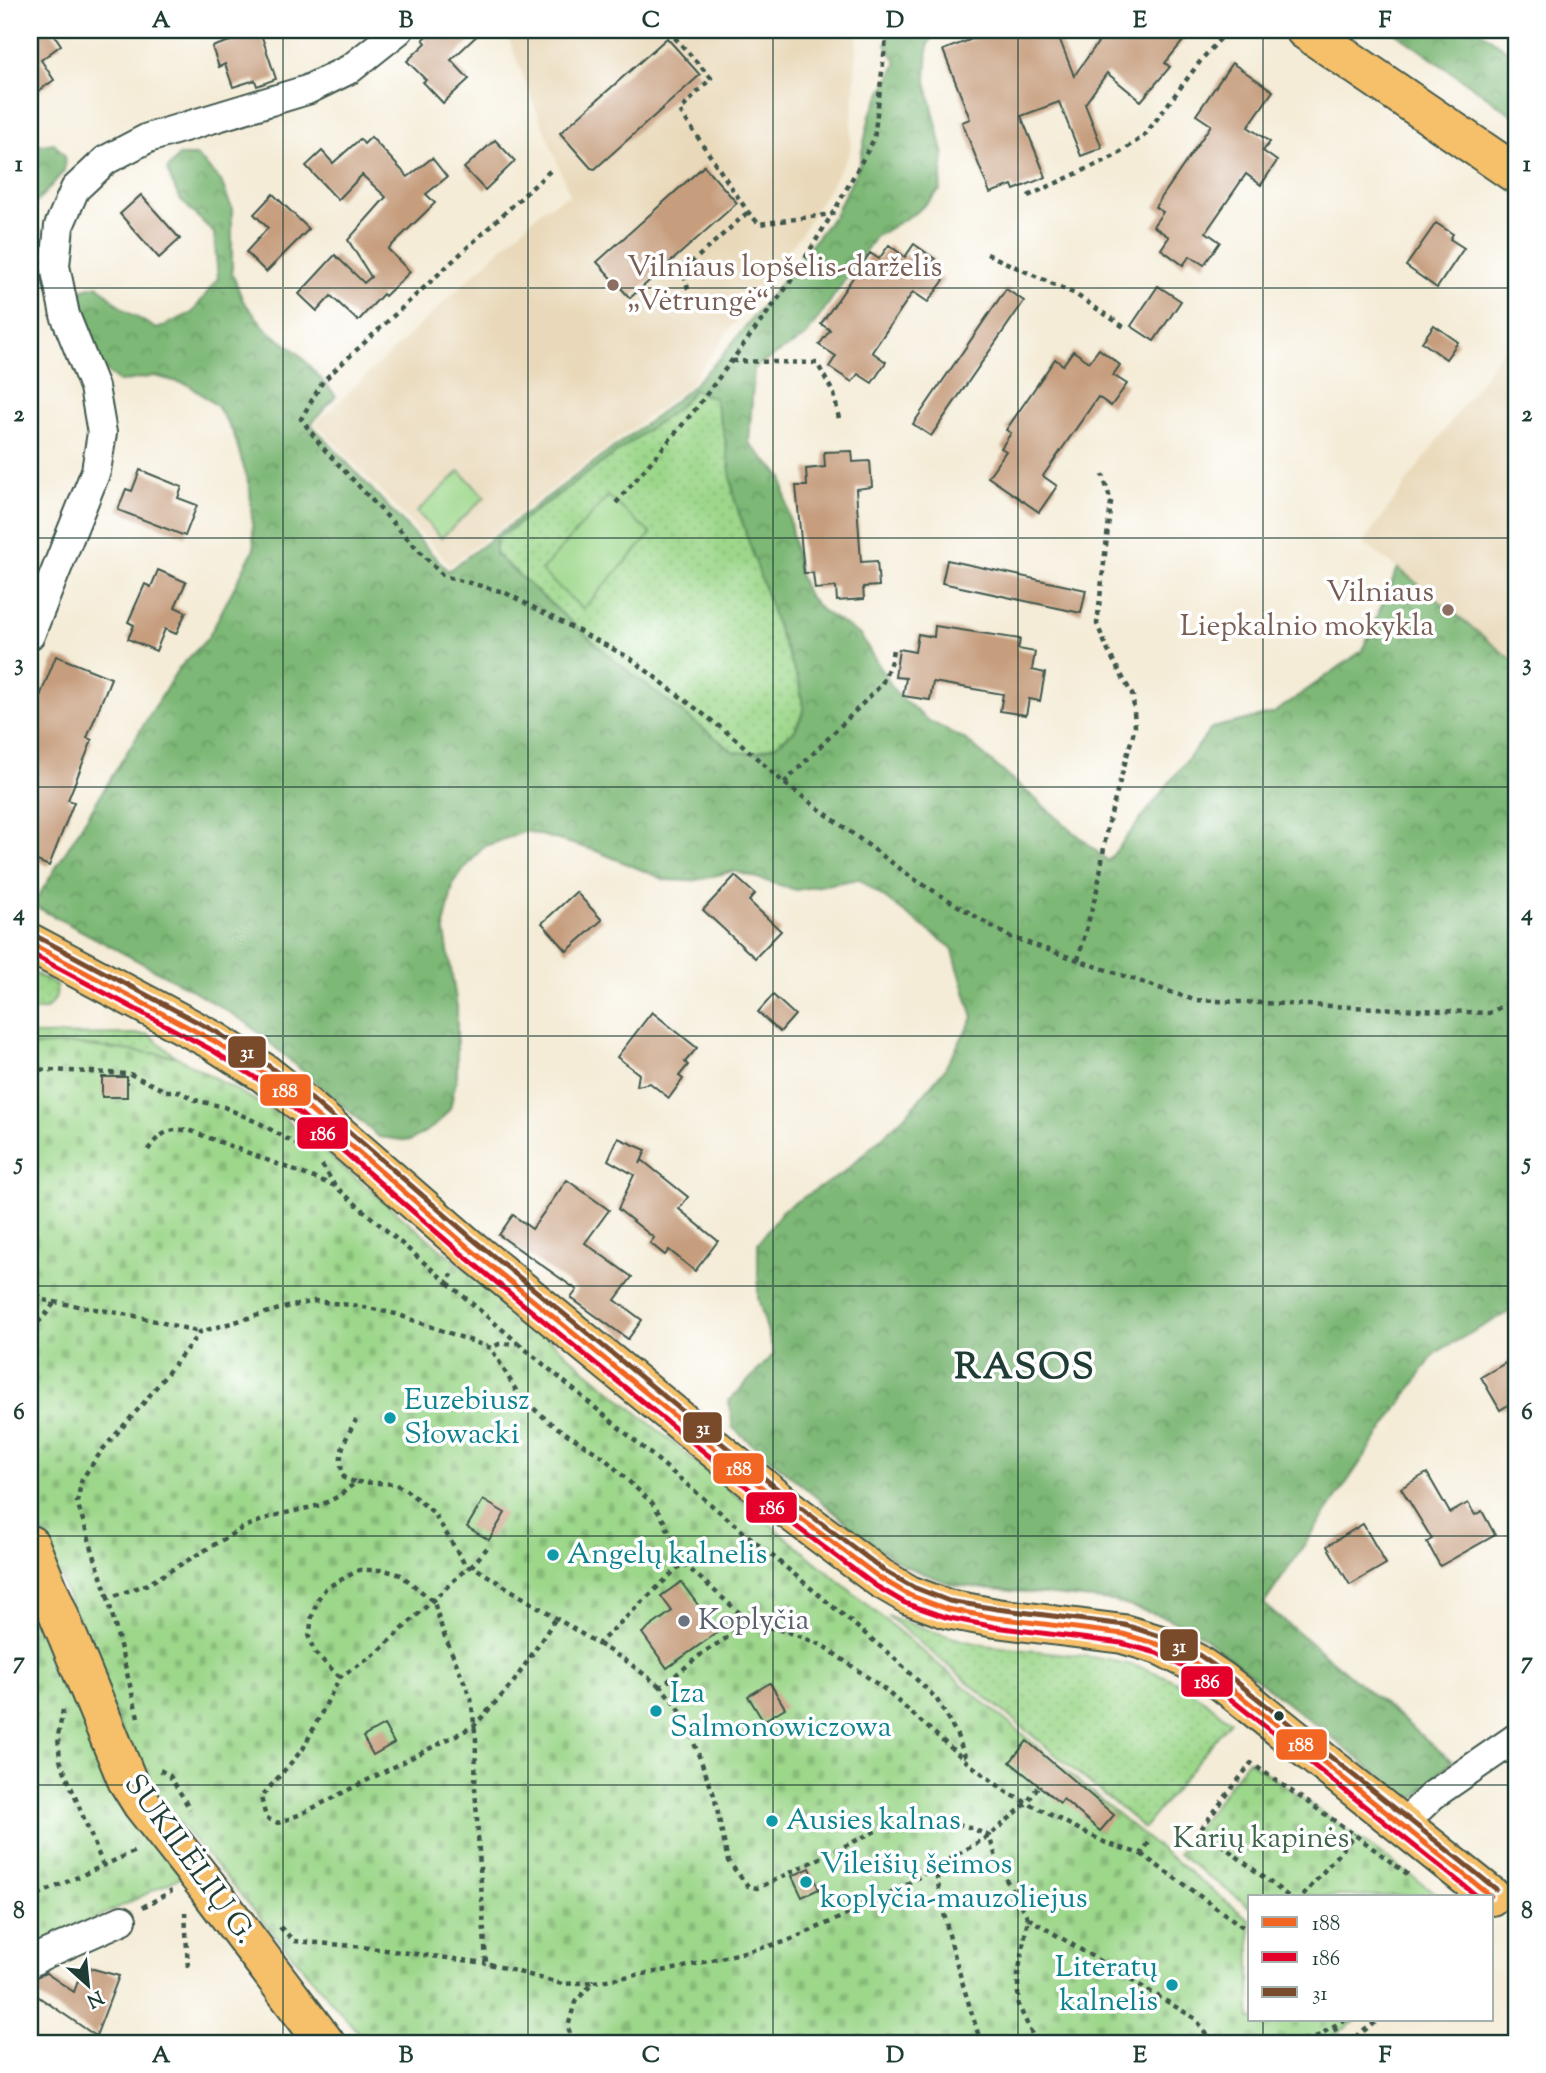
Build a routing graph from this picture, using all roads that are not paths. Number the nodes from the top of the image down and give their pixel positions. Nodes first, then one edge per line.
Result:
1 (399, 30) edge
2 (1305, 30) edge
3 (1516, 174) edge
4 (30, 635) edge
5 (30, 943) edge
6 (30, 1545) edge
7 (1516, 1738) edge
8 (1379, 1822) junction
9 (1489, 1895) edge
10 (1494, 1898) edge
11 (1516, 1916) edge
12 (121, 1920) dead end
13 (30, 1963) edge
14 (326, 2043) edge

1 - 4 street
2 - 3 main road
5 - 8 main road
6 - 14 main road, SUKILĖLIŲ G.
7 - 8 street
8 - 9 main road
10 - 11 main road
12 - 13 street

